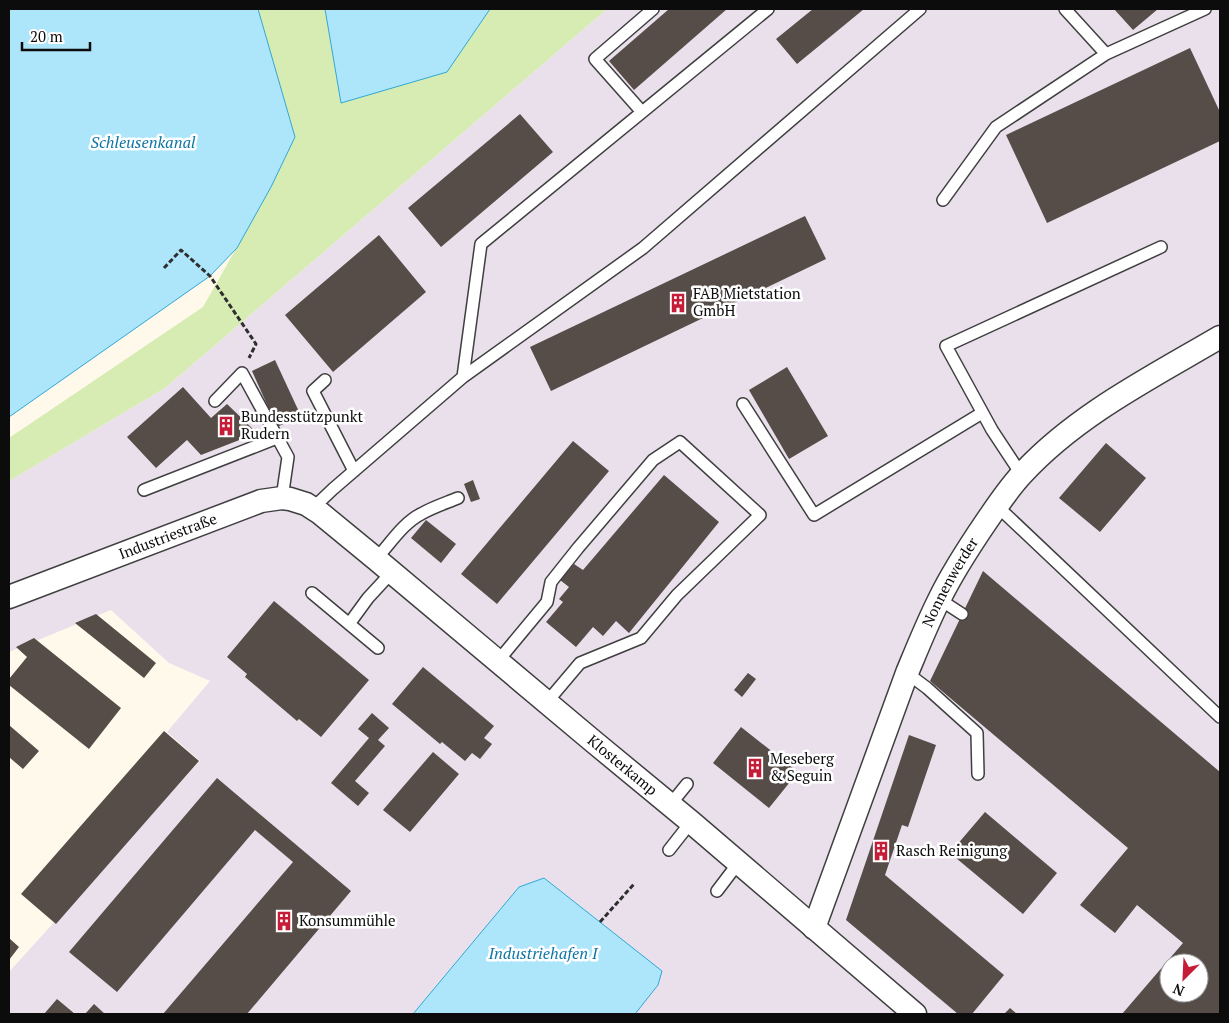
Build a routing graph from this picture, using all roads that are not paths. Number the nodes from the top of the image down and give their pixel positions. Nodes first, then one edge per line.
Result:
1 (654, 9) edge
2 (768, 9) edge
3 (920, 9) edge
4 (1065, 9) edge
5 (1204, 9) edge
6 (1106, 54) junction
7 (642, 112) junction
8 (943, 200) dead end
9 (1161, 247) dead end
10 (1220, 337) edge
11 (462, 378) junction
12 (325, 380) dead end
13 (215, 401) dead end
14 (743, 404) dead end
15 (982, 413) junction
16 (277, 438) junction
17 (354, 471) junction
18 (1021, 474) junction
19 (144, 490) dead end
20 (282, 498) junction
21 (458, 498) dead end
22 (997, 506) junction
23 (320, 513) junction
24 (384, 565) junction
25 (312, 593) dead end
26 (9, 597) edge
27 (939, 599) junction
28 (962, 614) dead end
29 (349, 624) junction
30 (378, 648) dead end
31 (498, 661) junction
32 (907, 673) junction
33 (546, 702) junction
34 (1220, 717) edge
35 (978, 774) dead end
36 (687, 784) dead end
37 (670, 805) junction
38 (691, 822) junction
39 (668, 850) dead end
40 (739, 862) junction
41 (717, 891) dead end
42 (814, 928) junction
43 (916, 1014) edge

1 - 7 lane
2 - 7 lane
3 - 11 lane
4 - 6 lane
5 - 6 lane
6 - 8 lane
7 - 11 lane
9 - 15 lane
10 - 18 street, Nonnenwerder
11 - 17 lane
12 - 17 lane
13 - 16 lane
14 - 15 lane
15 - 18 lane
16 - 19 lane
16 - 20 lane
17 - 23 lane
18 - 22 street, Nonnenwerder
20 - 23 street, Industriestraße
20 - 26 street, Industriestraße
21 - 24 lane
22 - 27 street, Nonnenwerder
22 - 34 lane
23 - 24 street, Klosterkamp
24 - 29 lane
24 - 31 street, Klosterkamp
25 - 29 lane
27 - 28 lane
27 - 32 street, Nonnenwerder
29 - 30 lane
31 - 33 street, Klosterkamp
31 - 33 lane
32 - 35 lane
32 - 42 street, Nonnenwerder
33 - 37 street, Klosterkamp
36 - 37 lane
37 - 38 street, Klosterkamp
38 - 39 lane
38 - 40 street, Klosterkamp
40 - 41 lane
40 - 42 street, Klosterkamp
42 - 43 street, Klosterkamp

